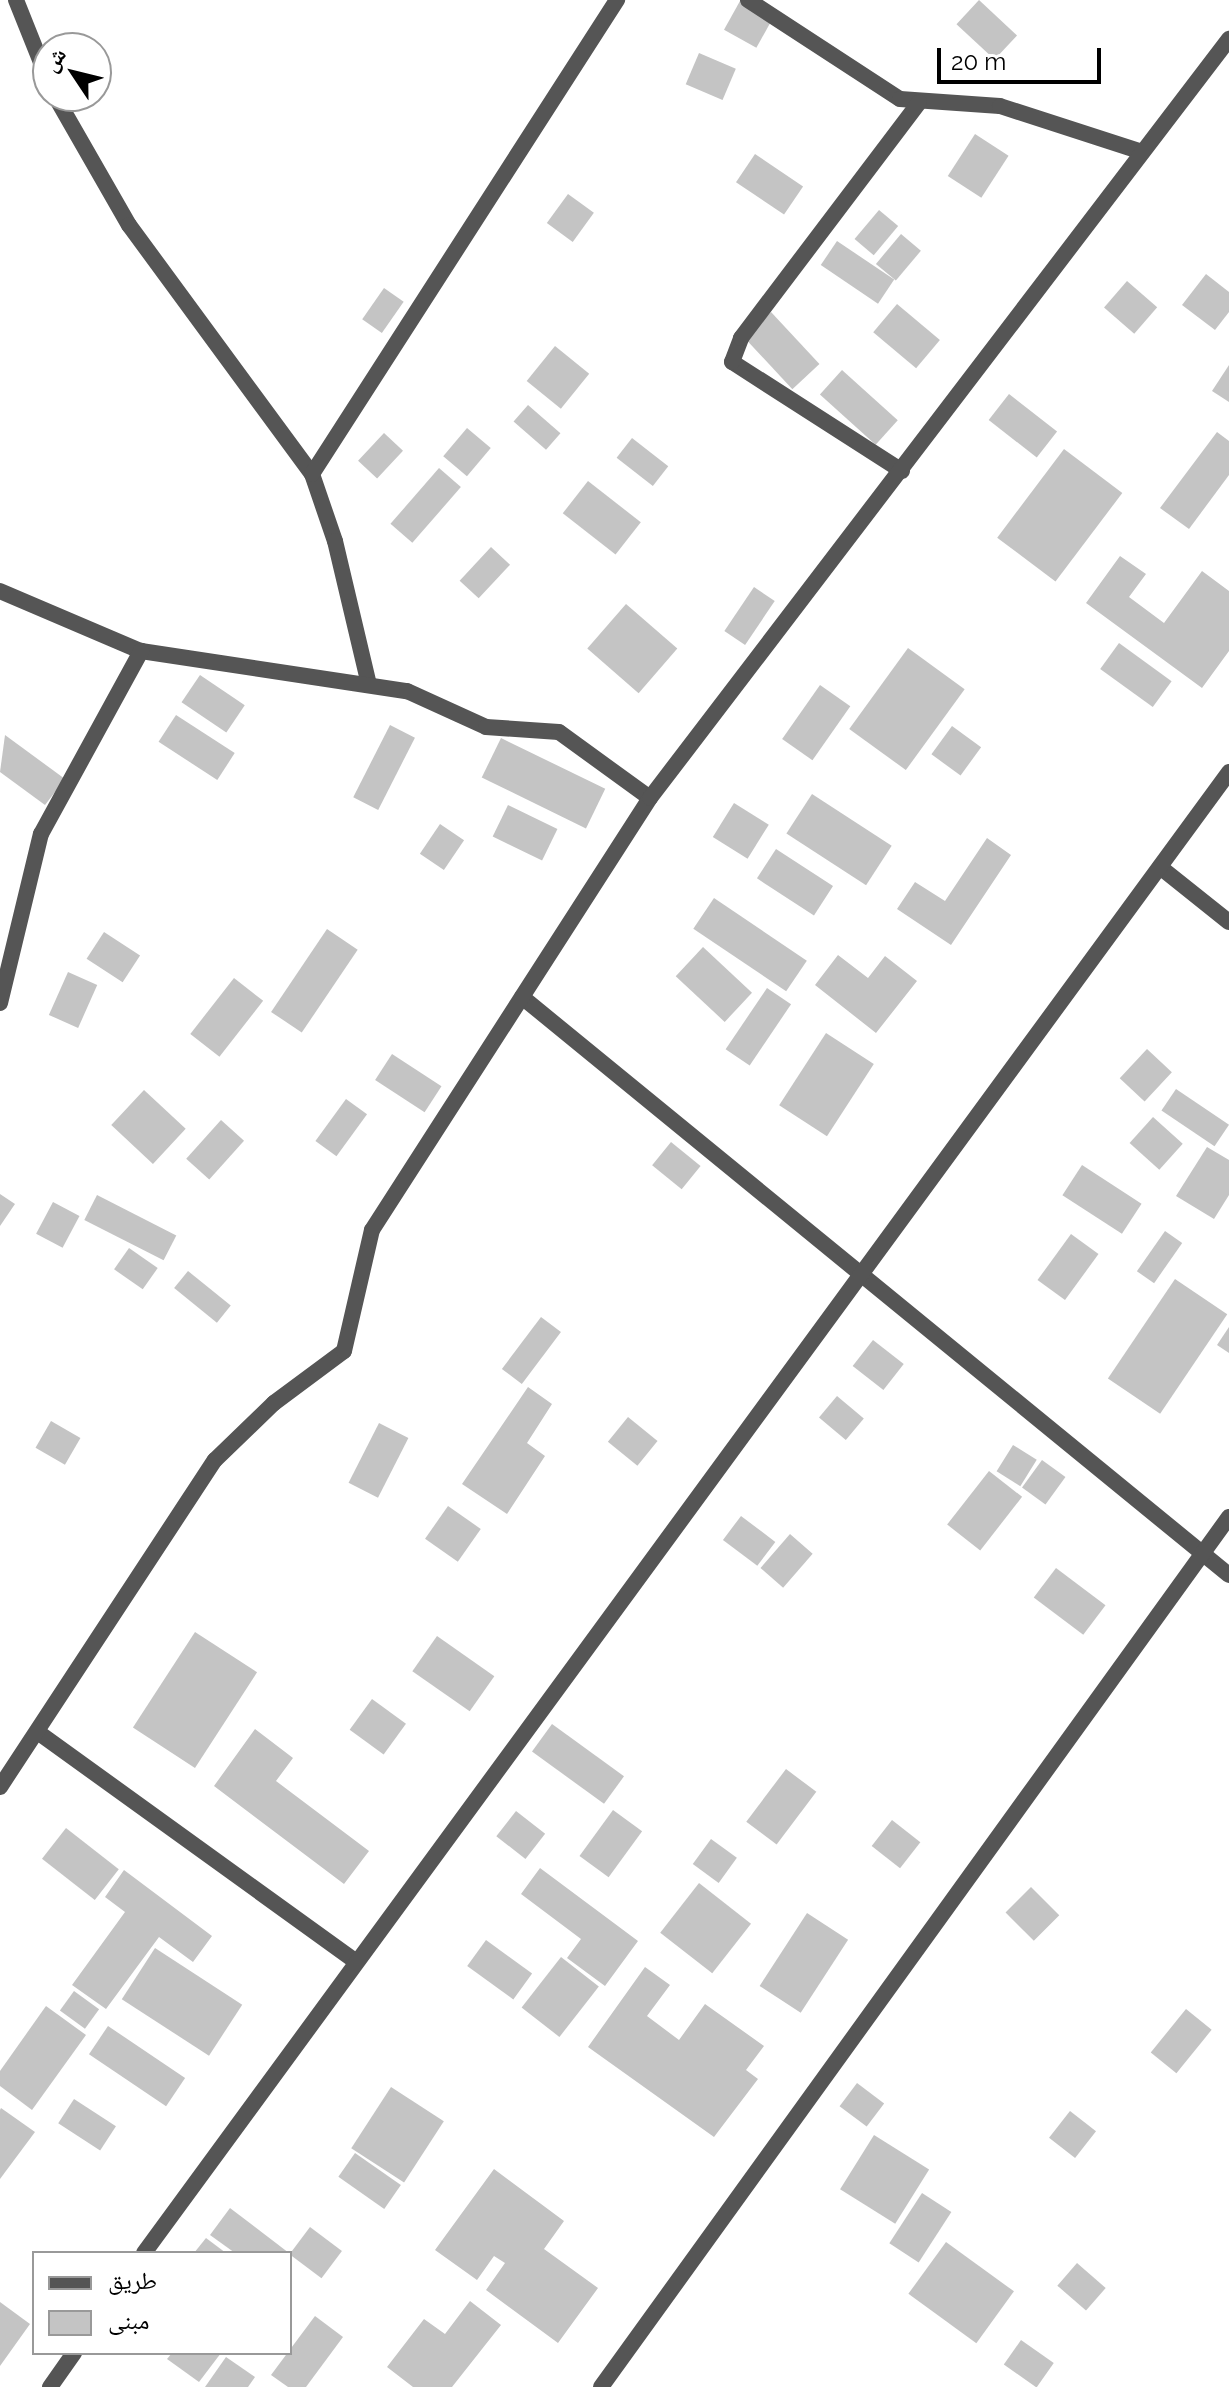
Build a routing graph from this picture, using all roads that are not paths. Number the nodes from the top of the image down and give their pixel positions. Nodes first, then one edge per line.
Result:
1 (16, 0) edge
2 (617, 0) edge
3 (748, 0) edge
4 (1229, 39) edge
5 (32, 40) edge
6 (919, 103) junction
7 (64, 112) edge
8 (1142, 152) junction
9 (902, 471) junction
10 (312, 474) junction
11 (0, 591) edge
12 (141, 651) junction
13 (369, 685) junction
14 (1229, 772) edge
15 (650, 798) junction
16 (1160, 867) junction
17 (1229, 922) edge
18 (522, 997) junction
19 (0, 1003) edge
20 (862, 1278) junction
21 (1229, 1517) edge
22 (1202, 1554) junction
23 (1229, 1575) edge
24 (39, 1733) junction
25 (0, 1787) edge
26 (356, 1962) junction
27 (145, 2251) edge
28 (73, 2355) edge
29 (50, 2387) edge
30 (601, 2387) edge

1 - 5 street
2 - 10 street
3 - 6 street
4 - 8 street
6 - 8 street
6 - 9 street
7 - 10 street
8 - 9 street
9 - 15 street
10 - 13 street
11 - 12 street
12 - 13 street
12 - 19 street
13 - 15 street
14 - 16 street
15 - 18 street
16 - 17 street
16 - 20 street
18 - 20 street
18 - 24 street
20 - 22 street
20 - 26 street
21 - 22 street
22 - 23 street
22 - 30 street
24 - 25 street
24 - 26 street
26 - 27 street
28 - 29 street

